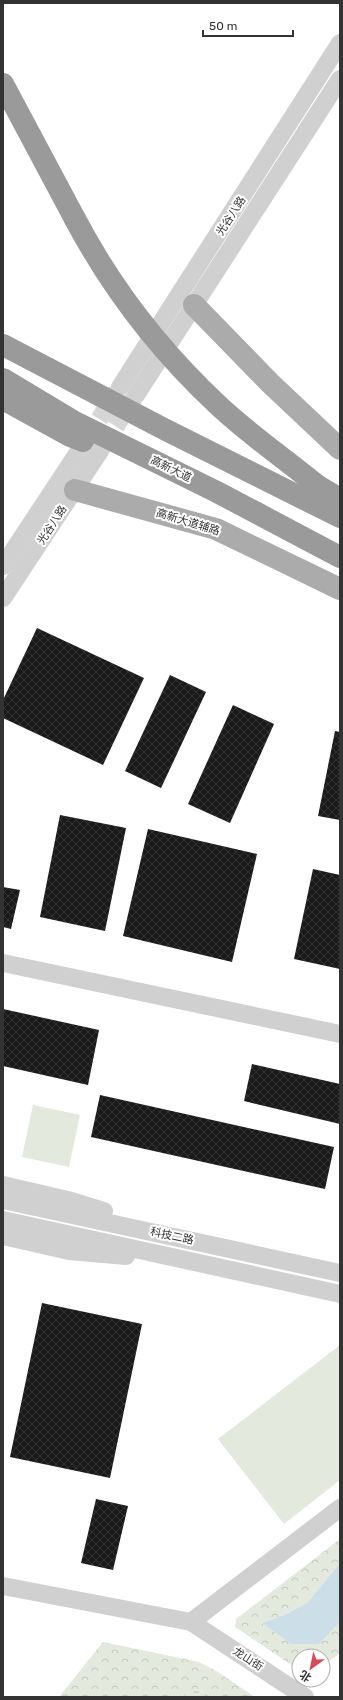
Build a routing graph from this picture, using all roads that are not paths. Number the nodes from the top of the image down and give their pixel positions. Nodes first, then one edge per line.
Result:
1 (340, 43) edge
2 (340, 79) edge
3 (3, 84) edge
4 (194, 305) junction
5 (3, 345) edge
6 (3, 379) edge
7 (120, 387) tunnel mouth
8 (136, 395) tunnel mouth
9 (3, 399) edge
10 (74, 435) junction
11 (340, 449) edge
12 (100, 451) tunnel mouth
13 (75, 490) junction
14 (340, 499) edge
15 (340, 517) edge
16 (338, 551) edge
17 (3, 566) edge
18 (340, 589) edge
19 (3, 598) edge
20 (3, 963) edge
21 (340, 1034) edge
22 (3, 1185) edge
23 (3, 1200) edge
24 (3, 1220) edge
25 (166, 1235) junction
26 (3, 1236) edge
27 (163, 1256) junction
28 (340, 1273) edge
29 (340, 1294) edge
30 (340, 1508) edge
31 (3, 1586) edge
32 (191, 1622) junction
33 (305, 1697) edge

1 - 7 street, 光谷八路
2 - 4 street, 光谷八路
3 - 14 highway, bridge
4 - 8 street, 光谷八路
4 - 11 main road
5 - 15 highway
6 - 10 highway, 高新大道
9 - 10 highway
10 - 16 highway, 高新大道
10 - 17 street, 光谷八路
12 - 13 street, 光谷八路
13 - 18 main road, 高新大道辅路
13 - 19 street, 光谷八路
20 - 21 street
22 - 25 street
23 - 25 street, 科技二路
24 - 27 street, 科技二路
25 - 28 street, 科技二路
26 - 27 street
27 - 29 street, 科技二路
30 - 32 street
31 - 32 street
32 - 33 street, 龙山街

